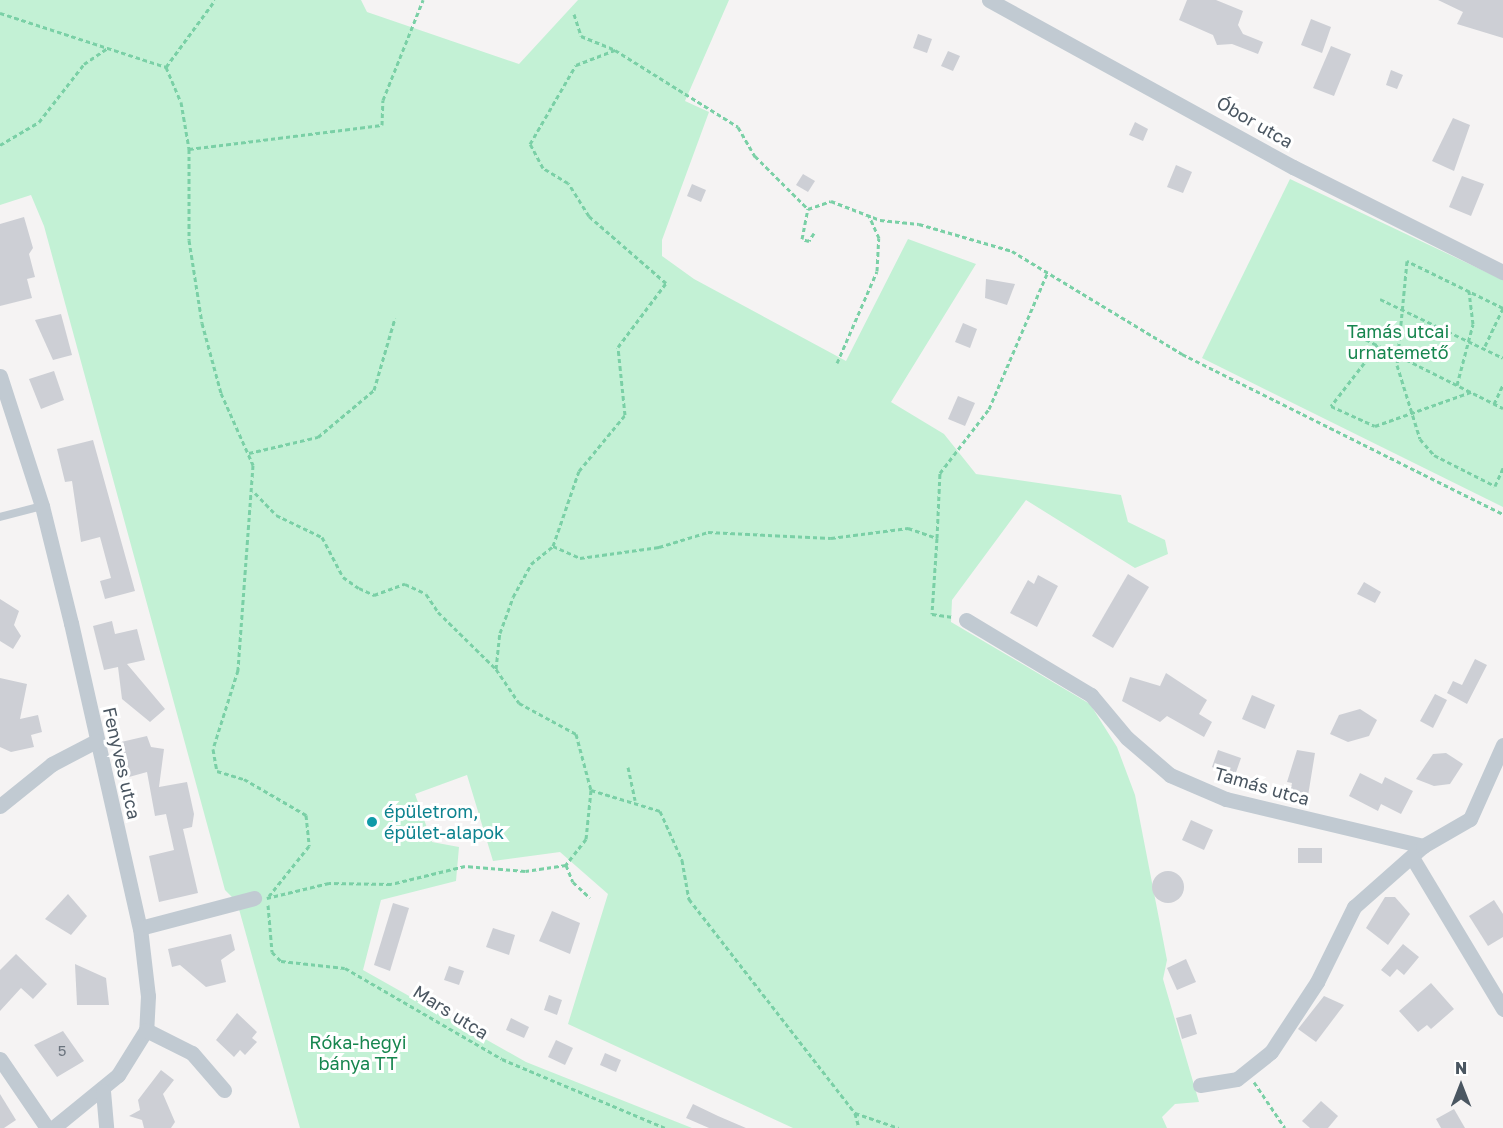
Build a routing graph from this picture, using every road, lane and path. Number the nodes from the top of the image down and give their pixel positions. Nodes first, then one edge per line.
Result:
1 (215, 0) edge
2 (423, 0) edge
3 (990, 0) edge
4 (0, 13) edge
5 (574, 14) dead end
6 (108, 48) junction
7 (615, 50) junction
8 (166, 67) junction
9 (0, 145) edge
10 (189, 149) junction
11 (808, 209) junction
12 (869, 215) junction
13 (814, 233) dead end
14 (1503, 272) edge
15 (1047, 274) junction
16 (1469, 291) junction
17 (1380, 299) dead end
18 (1405, 311) junction
19 (395, 318) dead end
20 (1359, 336) dead end
21 (1468, 341) junction
22 (1377, 345) junction
23 (1483, 347) junction
24 (1398, 355) junction
25 (1503, 358) edge
26 (837, 363) dead end
27 (0, 376) edge
28 (1457, 385) junction
29 (1503, 385) edge
30 (1471, 393) junction
31 (1494, 404) junction
32 (1503, 408) edge
33 (1409, 414) junction
34 (249, 453) junction
35 (1503, 468) edge
36 (254, 492) junction
37 (42, 506) junction
38 (1503, 514) edge
39 (0, 517) edge
40 (938, 538) junction
41 (553, 546) junction
42 (966, 620) joint
43 (496, 669) junction
44 (96, 741) junction
45 (1503, 745) edge
46 (628, 767) dead end
47 (591, 790) junction
48 (635, 800) junction
49 (0, 806) edge
50 (1423, 846) junction
51 (1413, 859) junction
52 (566, 865) junction
53 (260, 898) junction
54 (590, 898) dead end
55 (140, 928) junction
56 (1503, 1009) edge
57 (146, 1030) junction
58 (0, 1059) edge
59 (1200, 1085) dead end
60 (1258, 1088) dead end
61 (224, 1090) dead end
62 (103, 1091) junction
63 (855, 1113) junction
64 (47, 1128) edge
65 (53, 1128) edge
66 (106, 1128) edge
67 (665, 1128) edge
68 (859, 1128) edge
69 (899, 1128) edge
70 (1285, 1128) edge

1 - 8 path
2 - 10 path
3 - 14 street, Óbor utca
4 - 6 path
5 - 7 path
6 - 8 path
6 - 9 path
7 - 11 path
7 - 41 path
8 - 10 path
10 - 34 path
11 - 12 path
11 - 13 path
12 - 15 path
12 - 26 path
15 - 38 path
15 - 40 path
16 - 18 path
16 - 21 path
16 - 23 path
17 - 18 path
18 - 21 path
18 - 24 path
19 - 34 path
20 - 22 path
21 - 23 path
21 - 28 path
22 - 24 path
22 - 33 path
23 - 25 path
24 - 28 path
24 - 33 path
27 - 37 street, Fenyves utca
28 - 30 path
29 - 31 path
30 - 31 path
30 - 33 path
31 - 32 path
33 - 35 path
34 - 36 path
36 - 43 path
36 - 53 path
37 - 39 lane
37 - 44 street, Fenyves utca
40 - 41 path
40 - 42 path
41 - 43 path
42 - 50 street, Tamás utca
43 - 47 path
44 - 49 street
44 - 55 street, Fenyves utca
45 - 50 street
46 - 48 path
47 - 48 path
47 - 52 path
48 - 63 path
50 - 51 street
51 - 56 street
51 - 59 street
52 - 53 path
52 - 54 path
53 - 55 street
53 - 67 path, Mars utca
55 - 57 street, Fenyves utca
57 - 61 street
57 - 62 street
58 - 64 street
60 - 70 path
62 - 65 street
62 - 66 street
63 - 68 path
63 - 69 path

